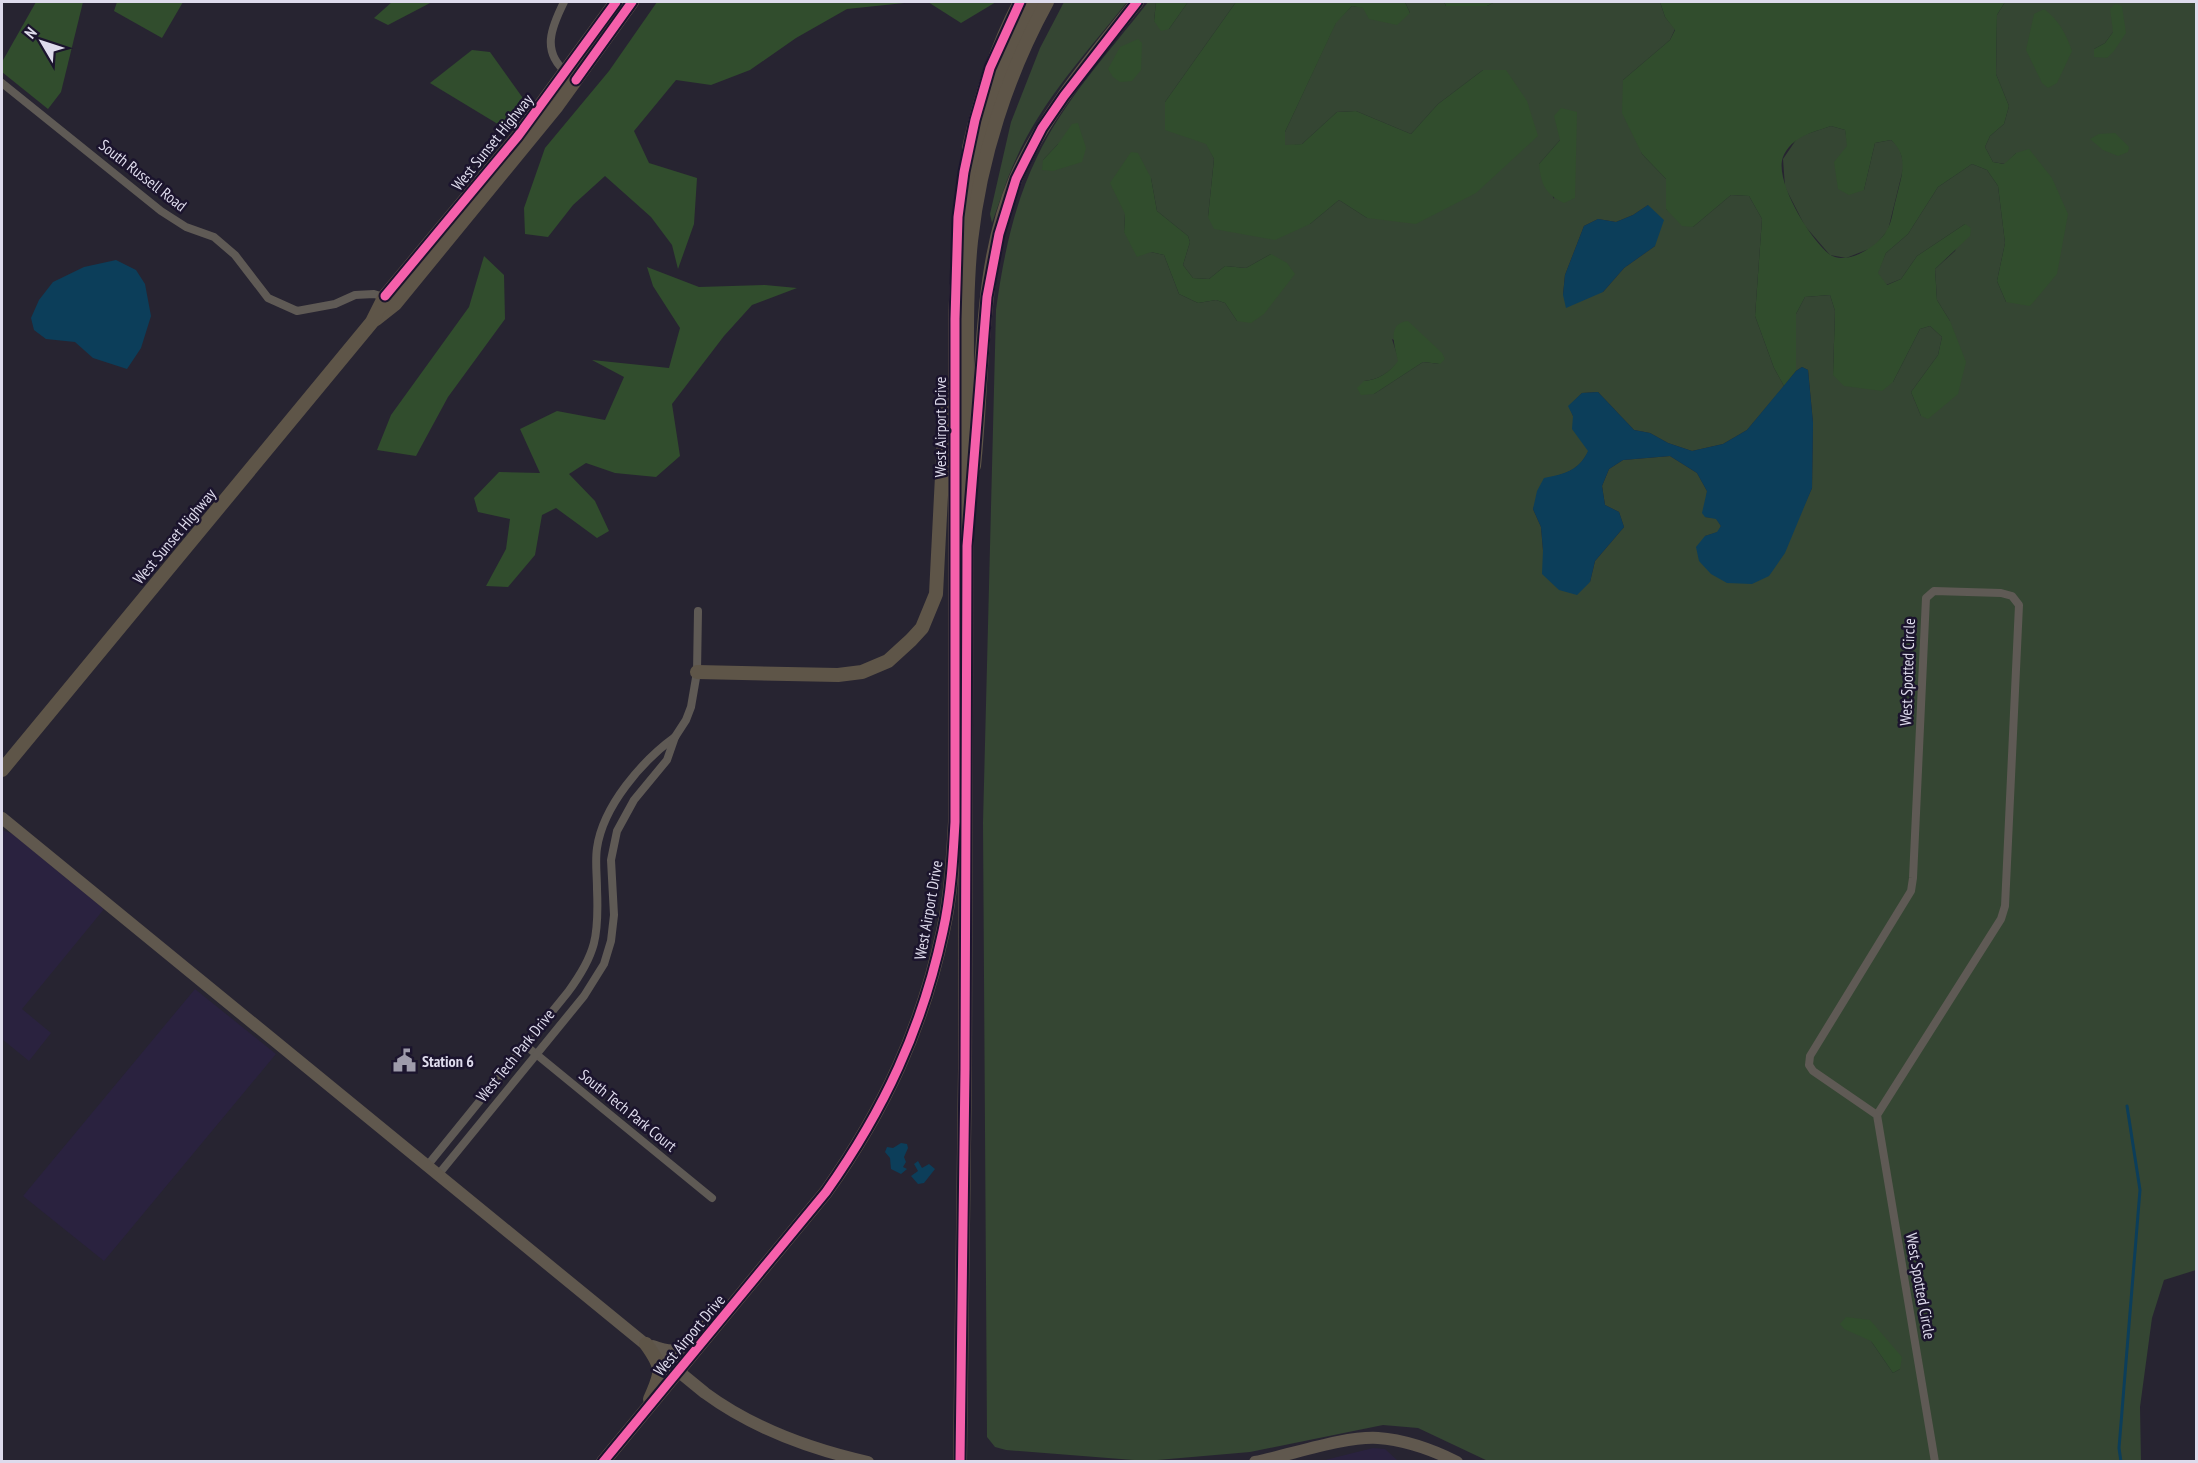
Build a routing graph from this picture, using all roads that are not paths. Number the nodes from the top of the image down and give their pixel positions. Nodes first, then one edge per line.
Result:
1 (564, 2) edge
2 (616, 2) edge
3 (632, 2) edge
4 (1020, 2) edge
5 (1034, 2) edge
6 (1047, 2) edge
7 (1137, 2) edge
8 (571, 76) junction
9 (2, 83) edge
10 (958, 257) junction
11 (390, 300) junction
12 (955, 348) junction
13 (967, 546) junction
14 (698, 611) dead end
15 (697, 672) junction
16 (675, 737) junction
17 (2, 770) edge
18 (2, 818) edge
19 (603, 826) junction
20 (617, 831) junction
21 (594, 946) junction
22 (609, 951) junction
23 (525, 1045) junction
24 (535, 1054) junction
25 (1877, 1115) junction
26 (427, 1166) junction
27 (438, 1175) junction
28 (712, 1198) dead end
29 (736, 1302) junction
30 (646, 1344) junction
31 (679, 1371) junction
32 (645, 1411) junction
33 (603, 1461) edge
34 (868, 1461) edge
35 (960, 1461) edge
36 (1256, 1461) edge
37 (1457, 1461) edge
38 (1935, 1461) edge

1 - 8 street
2 - 8 main road, West Sunset Highway
3 - 8 main road, West Sunset Highway
4 - 10 main road
5 - 10 main road, West Airport Drive
6 - 13 main road, West Airport Drive
7 - 13 main road
8 - 11 main road, West Sunset Highway
9 - 11 street, South Russell Road
10 - 12 main road, West Airport Drive
11 - 17 main road, West Sunset Highway
12 - 15 main road
12 - 29 main road, West Airport Drive
13 - 35 main road, West Airport Drive
14 - 15 street, West Tech Park Drive
15 - 16 street, West Tech Park Drive
16 - 19 street, West Tech Park Drive
16 - 20 street, West Tech Park Drive
18 - 26 main road
19 - 20 street
19 - 21 street, West Tech Park Drive
20 - 22 street, West Tech Park Drive
21 - 22 street
21 - 23 street, West Tech Park Drive
22 - 24 street, West Tech Park Drive
23 - 24 street, South Tech Park Court
23 - 26 street, West Tech Park Drive
24 - 27 street, West Tech Park Drive
24 - 28 street, South Tech Park Court
25 - 25 street, West Spotted Circle
25 - 38 street, West Spotted Circle
26 - 27 main road
27 - 30 main road
29 - 30 main road
29 - 31 main road, West Airport Drive
30 - 31 main road
30 - 32 main road
31 - 32 main road, West Airport Drive
31 - 34 main road
32 - 33 main road, West Airport Drive
36 - 37 main road

